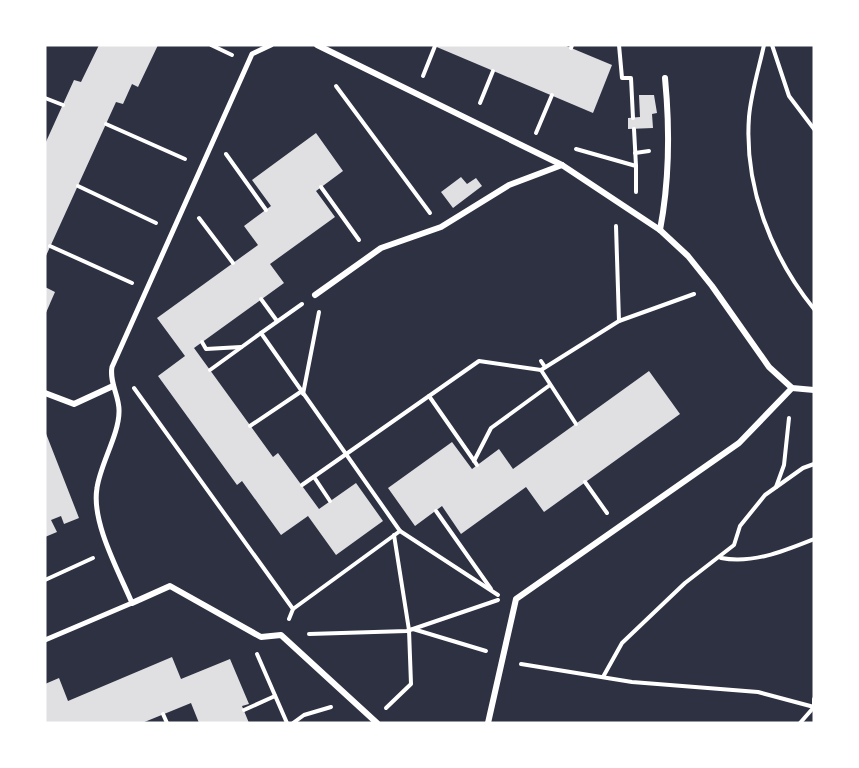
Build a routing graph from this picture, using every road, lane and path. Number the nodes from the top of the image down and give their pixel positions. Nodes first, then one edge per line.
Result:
1 (271, 45) edge
2 (317, 45) edge
3 (619, 45) edge
4 (764, 45) edge
5 (772, 45) edge
6 (435, 46) edge
7 (493, 71) dead end
8 (665, 78) dead end
9 (422, 79) dead end
10 (336, 86) dead end
11 (552, 95) dead end
12 (45, 98) edge
13 (63, 105) dead end
14 (478, 107) dead end
15 (633, 118) dead end
16 (106, 124) dead end
17 (634, 129) dead end
18 (814, 129) edge
19 (535, 135) dead end
20 (214, 138) junction
21 (562, 165) junction
22 (201, 166) junction
23 (636, 166) dead end
24 (78, 186) dead end
25 (321, 187) dead end
26 (186, 200) junction
27 (266, 210) dead end
28 (616, 226) dead end
29 (441, 227) junction
30 (660, 230) junction
31 (172, 231) junction
32 (50, 246) dead end
33 (371, 256) junction
34 (233, 263) dead end
35 (146, 290) junction
36 (695, 293) dead end
37 (315, 295) junction
38 (261, 299) dead end
39 (814, 309) edge
40 (277, 321) junction
41 (619, 321) junction
42 (261, 333) junction
43 (202, 342) dead end
44 (242, 347) junction
45 (541, 361) dead end
46 (112, 367) junction
47 (543, 369) junction
48 (210, 370) dead end
49 (550, 385) junction
50 (113, 386) junction
51 (792, 388) junction
52 (814, 390) edge
53 (303, 392) junction
54 (45, 393) edge
55 (429, 396) junction
56 (790, 412) dead end
57 (576, 424) dead end
58 (250, 426) dead end
59 (346, 454) junction
60 (814, 464) edge
61 (314, 477) junction
62 (585, 482) dead end
63 (302, 486) dead end
64 (776, 487) junction
65 (330, 501) dead end
66 (436, 511) dead end
67 (618, 528) junction
68 (400, 531) junction
69 (394, 535) junction
70 (814, 539) edge
71 (110, 550) junction
72 (720, 558) junction
73 (45, 580) edge
74 (492, 591) junction
75 (132, 603) junction
76 (293, 609) junction
77 (410, 629) junction
78 (281, 635) junction
79 (261, 637) junction
80 (45, 640) edge
81 (502, 656) junction
82 (603, 677) junction
83 (275, 696) junction
84 (814, 699) edge
85 (350, 701) junction
86 (814, 707) edge
87 (244, 710) dead end
88 (164, 714) dead end
89 (376, 721) edge
90 (167, 723) edge
91 (287, 723) edge
92 (293, 723) edge
93 (488, 723) edge
94 (800, 723) edge

1 - 20 street
2 - 21 street
3 - 15 path
4 - 39 path
5 - 18 path
6 - 9 path
7 - 14 path
8 - 30 street
10 - 29 path
11 - 19 path
12 - 13 path
16 - 22 path
17 - 23 path
20 - 22 street
20 - 27 path
21 - 29 street
21 - 30 street
22 - 26 street
24 - 31 path
25 - 33 path
26 - 31 street
26 - 34 path
28 - 41 path
29 - 33 street
30 - 51 street
31 - 35 street
32 - 35 path
33 - 37 street
35 - 46 street
36 - 41 path
37 - 40 path
37 - 53 path
38 - 40 path
40 - 42 path
41 - 47 path
42 - 44 path
42 - 53 path
43 - 44 path
44 - 48 path
45 - 47 path
46 - 50 street
46 - 76 path
47 - 49 path
47 - 55 path
49 - 55 path
49 - 57 path
50 - 54 street
50 - 71 street
51 - 52 street
51 - 67 street
53 - 58 path
53 - 59 path
55 - 59 path
56 - 64 path
59 - 61 path
59 - 68 path
60 - 64 path
61 - 63 path
61 - 65 path
62 - 67 path
64 - 72 path
66 - 74 path
67 - 81 street
68 - 69 path
68 - 74 path
69 - 76 path
69 - 77 path
70 - 72 path
71 - 73 path
71 - 75 street
72 - 82 path
74 - 77 path
75 - 79 street
75 - 80 street
76 - 78 path
77 - 78 path
77 - 81 path
77 - 89 path
78 - 79 street
78 - 85 street
79 - 83 path
81 - 82 path
81 - 93 street
82 - 86 path
83 - 87 path
83 - 91 path
84 - 86 path
85 - 89 street
85 - 92 path
86 - 94 path
88 - 90 path

